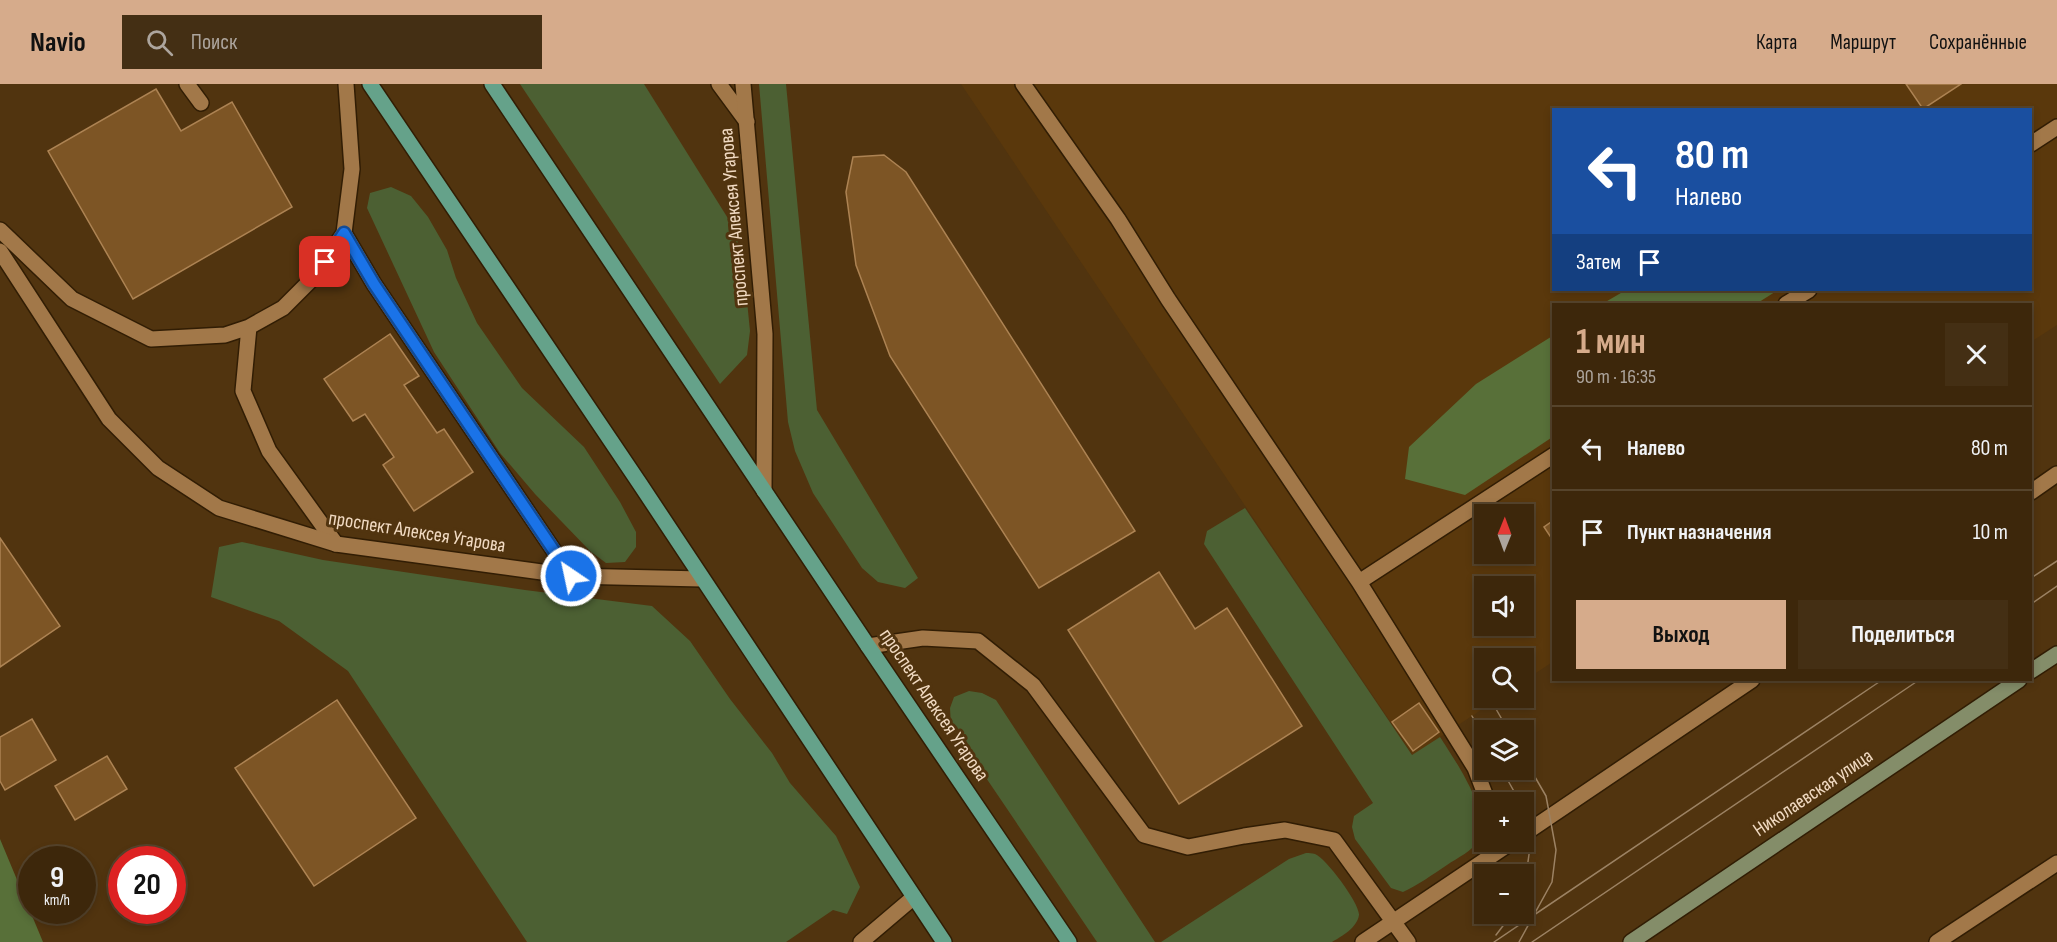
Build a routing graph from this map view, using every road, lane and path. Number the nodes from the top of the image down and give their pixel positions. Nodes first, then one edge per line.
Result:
1 (187, 84) edge
2 (346, 84) edge
3 (369, 84) edge
4 (492, 84) edge
5 (719, 84) edge
6 (743, 84) edge
7 (1031, 87) edge
8 (201, 104) dead end
9 (747, 122) junction
10 (2057, 127) edge
11 (2032, 143) edge
12 (0, 230) edge
13 (344, 233) junction
14 (0, 251) edge
15 (1807, 291) edge
16 (1788, 303) edge
17 (249, 327) junction
18 (1552, 456) edge
19 (2057, 474) edge
20 (764, 491) junction
21 (2032, 491) edge
22 (336, 544) junction
23 (571, 576) junction
24 (702, 579) junction
25 (1359, 582) junction
26 (868, 646) junction
27 (2057, 654) edge
28 (2032, 670) edge
29 (1751, 681) edge
30 (2018, 681) edge
31 (1484, 792) edge
32 (1534, 827) edge
33 (1493, 852) edge
34 (2057, 863) edge
35 (914, 897) junction
36 (1393, 922) junction
37 (861, 942) edge
38 (944, 942) edge
39 (1069, 942) edge
40 (1363, 942) edge
41 (1408, 942) edge
42 (1631, 942) edge
43 (1936, 942) edge

1 - 8 street
2 - 13 street
3 - 24 main road
4 - 20 main road, проспект Алексея Угарова
5 - 9 street
6 - 9 street, проспект Алексея Угарова
7 - 25 street
9 - 20 street, проспект Алексея Угарова
10 - 11 street
12 - 17 street
13 - 17 street
13 - 23 street
14 - 22 street, проспект Алексея Угарова
15 - 16 street
17 - 22 street
18 - 25 street
19 - 21 street
20 - 26 main road, проспект Алексея Угарова
22 - 23 street, проспект Алексея Угарова
23 - 24 street, проспект Алексея Угарова
24 - 35 main road
25 - 31 street
26 - 36 street
26 - 39 main road, проспект Алексея Угарова
27 - 28 main road
29 - 32 street
30 - 42 main road, Николаевская улица
33 - 36 street
34 - 43 street
35 - 37 street
35 - 38 main road
36 - 40 street
36 - 41 street

